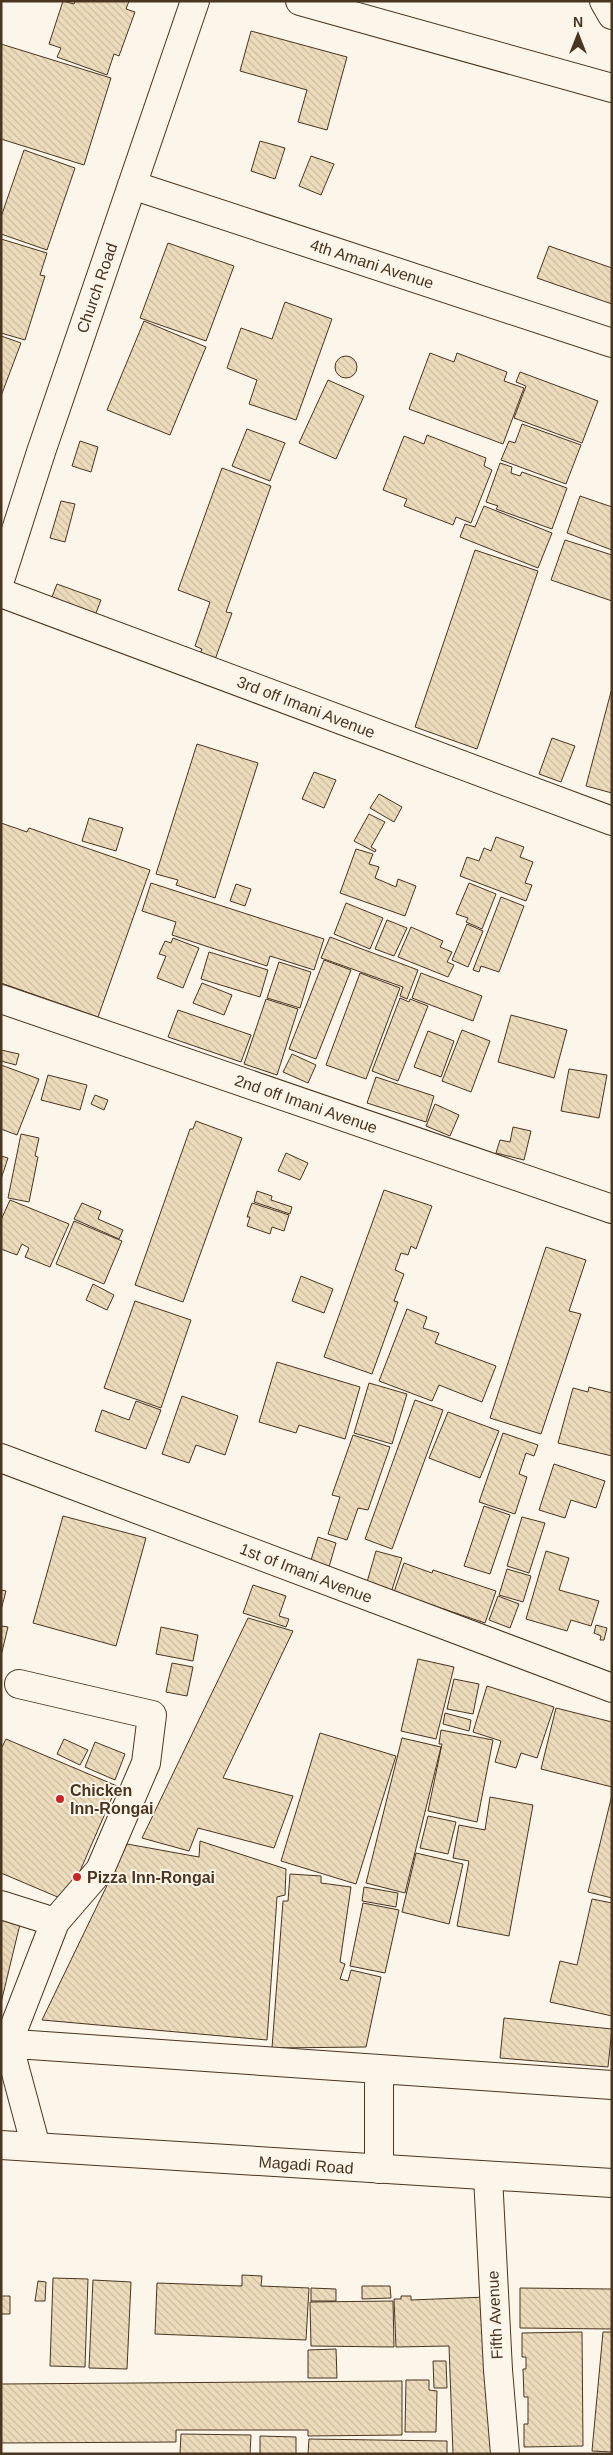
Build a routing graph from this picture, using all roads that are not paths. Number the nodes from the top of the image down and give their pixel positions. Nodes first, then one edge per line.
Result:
1 (195, 1) edge
2 (300, 1) edge
3 (604, 1) edge
4 (612, 15) edge
5 (612, 88) edge
6 (132, 185) junction
7 (612, 343) edge
8 (1, 577) edge
9 (1, 593) edge
10 (612, 821) edge
11 (1, 999) edge
12 (612, 1209) edge
13 (1, 1458) edge
14 (19, 1684) dead end
15 (612, 1688) edge
16 (1, 1905) edge
17 (55, 1922) junction
18 (5, 2043) edge
19 (379, 2069) junction
20 (612, 2085) edge
21 (1, 2145) edge
22 (36, 2147) junction
23 (379, 2169) junction
24 (488, 2176) junction
25 (612, 2183) edge
26 (505, 2454) edge

1 - 6 main road, Church Road
2 - 5 main road
3 - 4 main road
6 - 7 main road, 4th Amani Avenue
6 - 8 main road, Church Road
9 - 10 main road, 3rd off Imani Avenue
11 - 12 main road, 2nd off Imani Avenue
13 - 15 main road, 1st of Imani Avenue
14 - 17 main road
16 - 17 main road
17 - 18 main road
18 - 19 main road
18 - 22 main road
19 - 20 main road
19 - 23 main road
21 - 22 main road, Magadi Road
22 - 23 main road, Magadi Road
23 - 24 main road, Magadi Road
24 - 25 main road, Magadi Road
24 - 26 main road, Fifth Avenue

